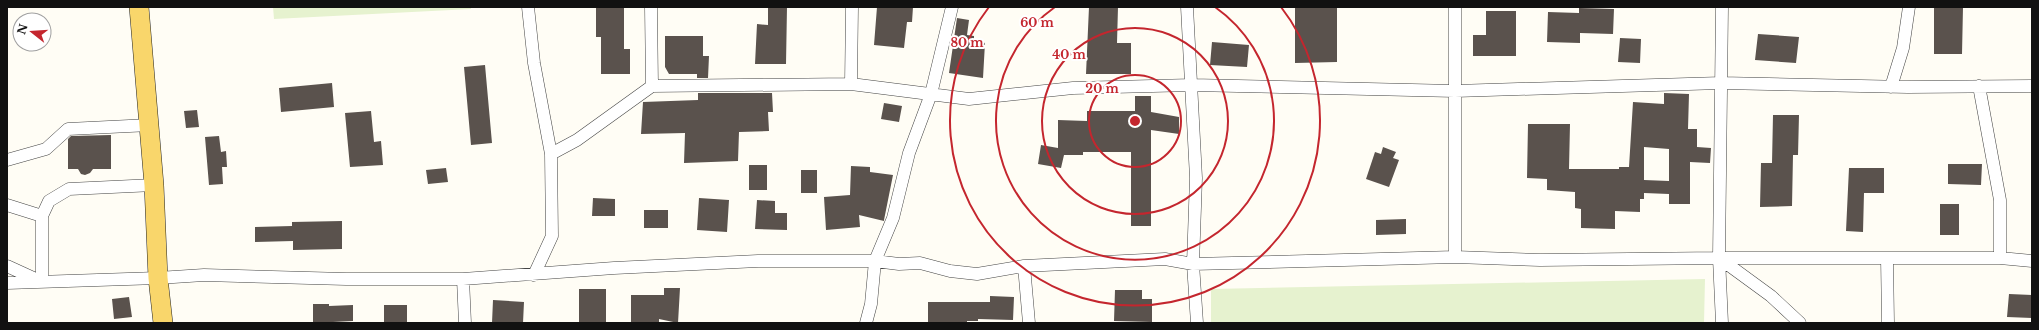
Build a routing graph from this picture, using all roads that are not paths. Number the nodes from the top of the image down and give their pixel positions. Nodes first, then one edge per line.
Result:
1 (139, 7) edge
2 (528, 7) edge
3 (651, 7) edge
4 (852, 7) edge
5 (952, 7) edge
6 (1187, 7) edge
7 (1454, 7) edge
8 (1722, 7) edge
9 (1908, 7) edge
10 (1721, 83) junction
11 (851, 84) junction
12 (652, 86) junction
13 (1192, 86) junction
14 (1979, 86) junction
15 (2032, 86) edge
16 (1891, 87) junction
17 (1455, 91) junction
18 (931, 94) junction
19 (150, 125) junction
20 (551, 154) junction
21 (7, 160) edge
22 (154, 185) junction
23 (7, 206) edge
24 (42, 216) junction
25 (1455, 257) junction
26 (1719, 258) junction
27 (1887, 258) junction
28 (2000, 258) junction
29 (875, 261) junction
30 (2032, 261) edge
31 (1193, 264) junction
32 (7, 266) edge
33 (1024, 266) junction
34 (534, 275) junction
35 (158, 278) junction
36 (463, 280) junction
37 (42, 282) junction
38 (7, 283) edge
39 (162, 323) edge
40 (465, 323) edge
41 (866, 323) edge
42 (1029, 323) edge
43 (1197, 323) edge
44 (1722, 323) edge
45 (1800, 323) edge
46 (1888, 323) edge

1 - 19 main road
2 - 20 street
3 - 12 street
4 - 11 street
5 - 18 street
6 - 13 street
7 - 17 street
8 - 10 street
9 - 16 street
10 - 16 street
10 - 17 street
10 - 26 street
11 - 12 street
11 - 18 street
12 - 20 street
13 - 17 street
13 - 18 street
13 - 31 street
14 - 15 street
14 - 16 street
14 - 28 street
17 - 25 street
18 - 29 street
19 - 21 street
19 - 22 main road
20 - 34 street
22 - 24 street
22 - 35 main road
23 - 24 street
24 - 37 street
25 - 26 street
25 - 31 street
26 - 27 street
26 - 44 street
26 - 45 street
27 - 28 street
27 - 46 street
28 - 30 street
29 - 33 street
29 - 34 street
29 - 41 street
31 - 33 street
31 - 43 street
32 - 37 street
33 - 42 street
34 - 36 street
35 - 36 street
35 - 37 street
35 - 39 main road
36 - 40 street
37 - 38 street

